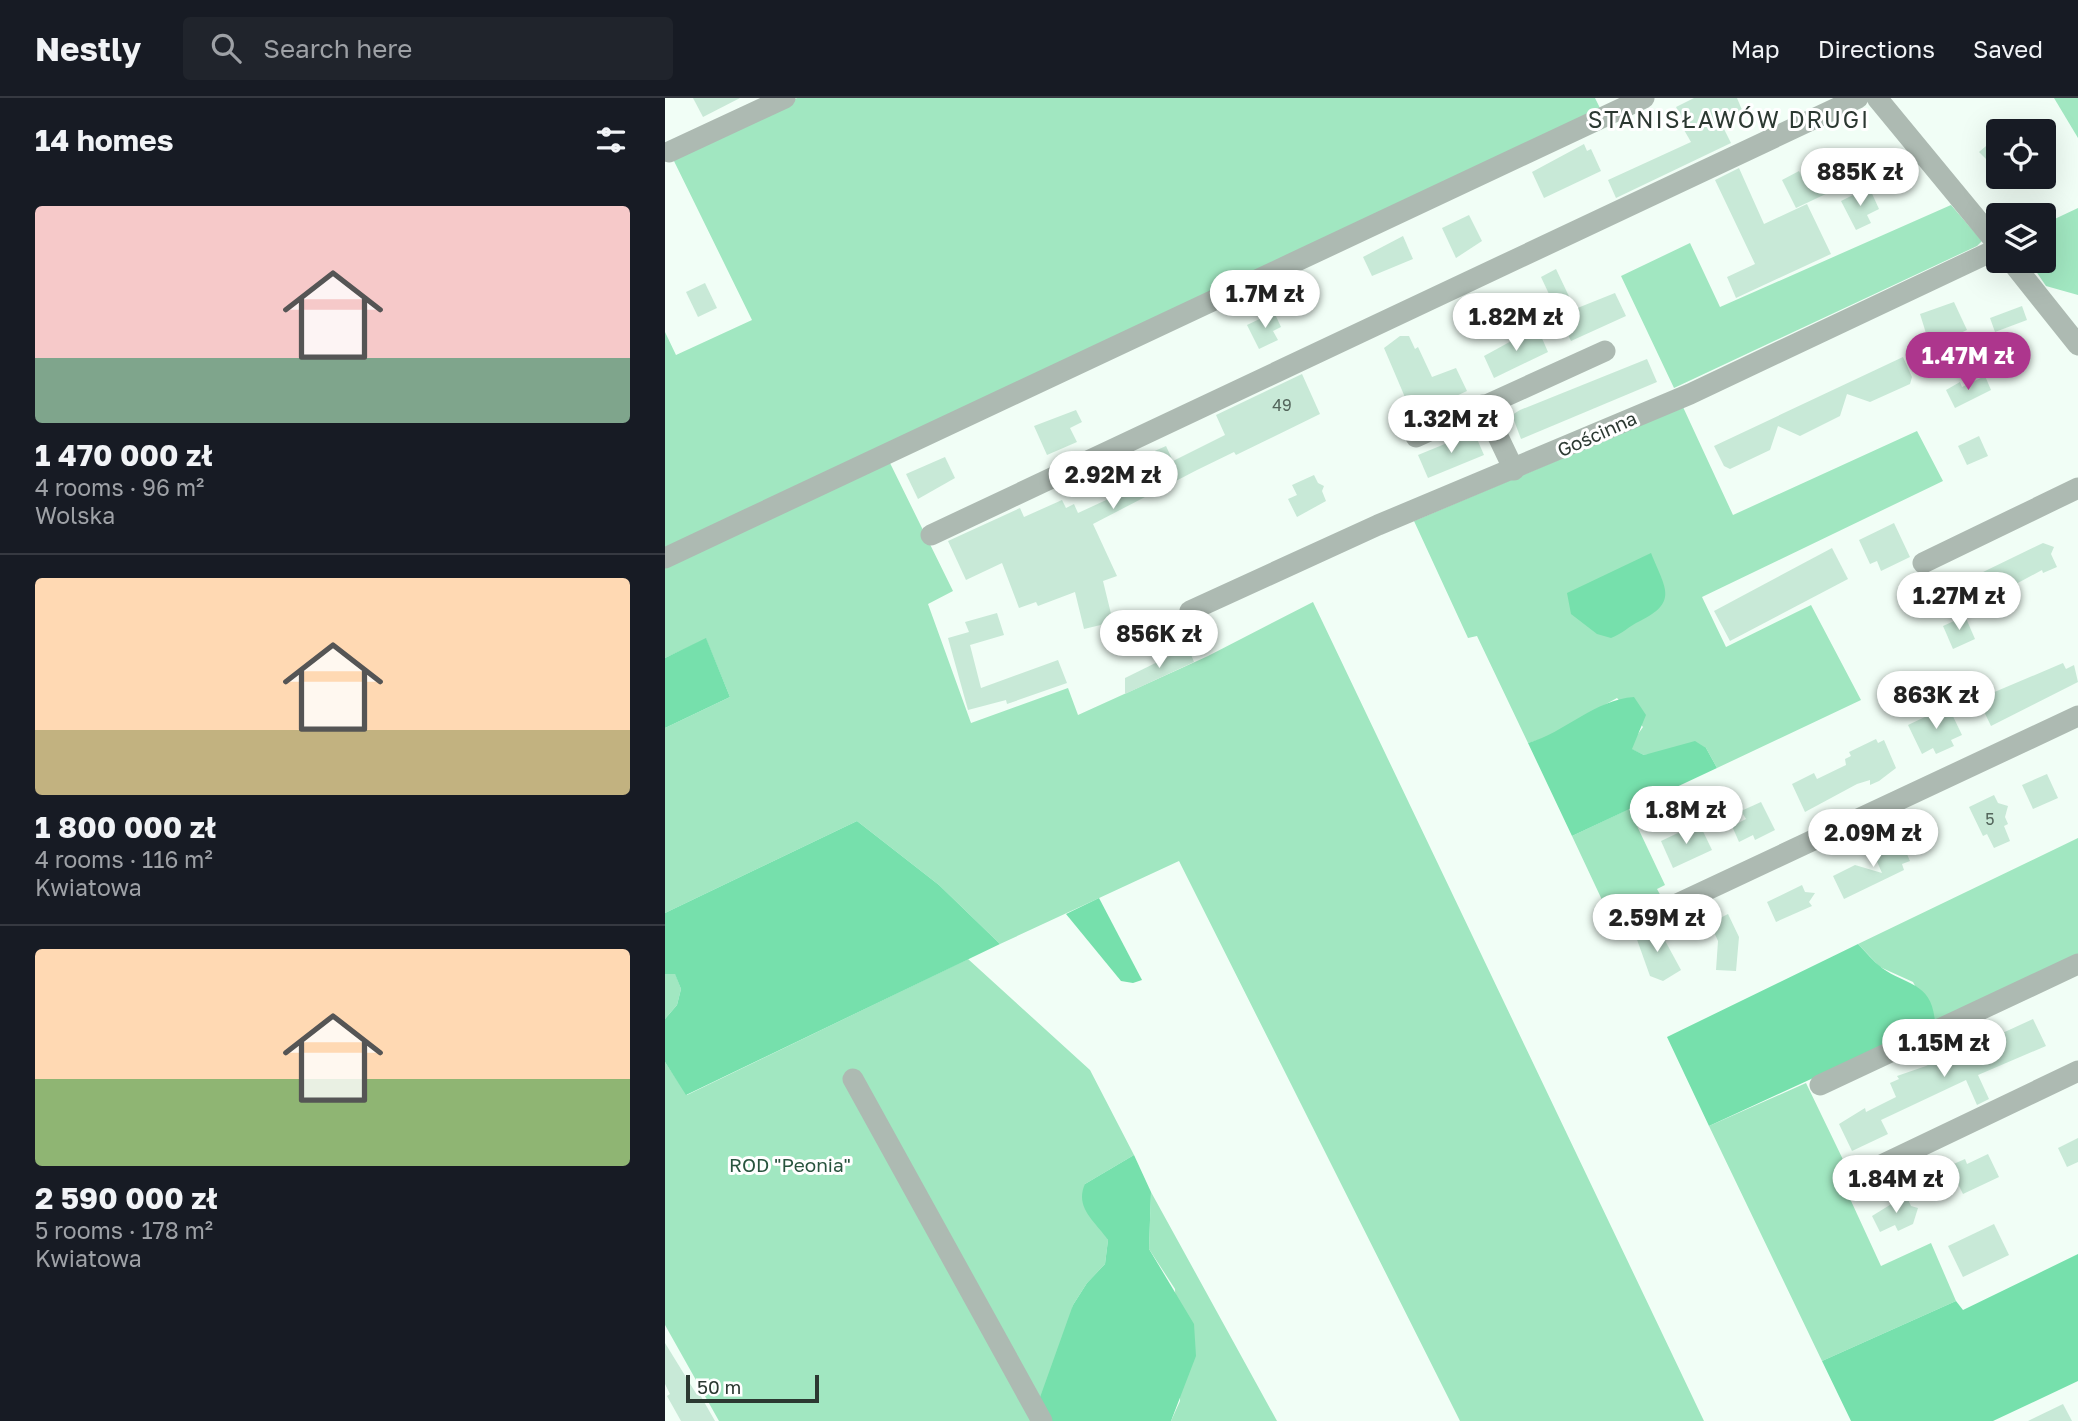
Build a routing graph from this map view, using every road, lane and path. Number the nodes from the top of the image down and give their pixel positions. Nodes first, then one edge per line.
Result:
1 (785, 98) edge
2 (1644, 98) edge
3 (1857, 98) edge
4 (1877, 98) edge
5 (669, 152) dead end
6 (1986, 231) edge
7 (1986, 253) edge
8 (2023, 273) edge
9 (2069, 318) edge
10 (2078, 345) edge
11 (1605, 351) dead end
12 (1483, 405) junction
13 (1416, 437) dead end
14 (1514, 470) junction
15 (2078, 488) edge
16 (931, 535) dead end
17 (665, 558) edge
18 (1923, 563) dead end
19 (1190, 611) dead end
20 (2078, 716) edge
21 (1675, 905) dead end
22 (2078, 964) edge
23 (2078, 1071) edge
24 (853, 1079) dead end
25 (1820, 1086) dead end
26 (1848, 1181) dead end
27 (1042, 1421) edge

1 - 5 street
2 - 17 street
3 - 16 street
4 - 6 street
7 - 14 street, Gościnna
8 - 9 street
9 - 10 street
11 - 12 street
12 - 13 street
12 - 14 street
14 - 19 street, Gościnna
15 - 18 street
20 - 21 street
22 - 25 street
23 - 26 street
24 - 27 street

